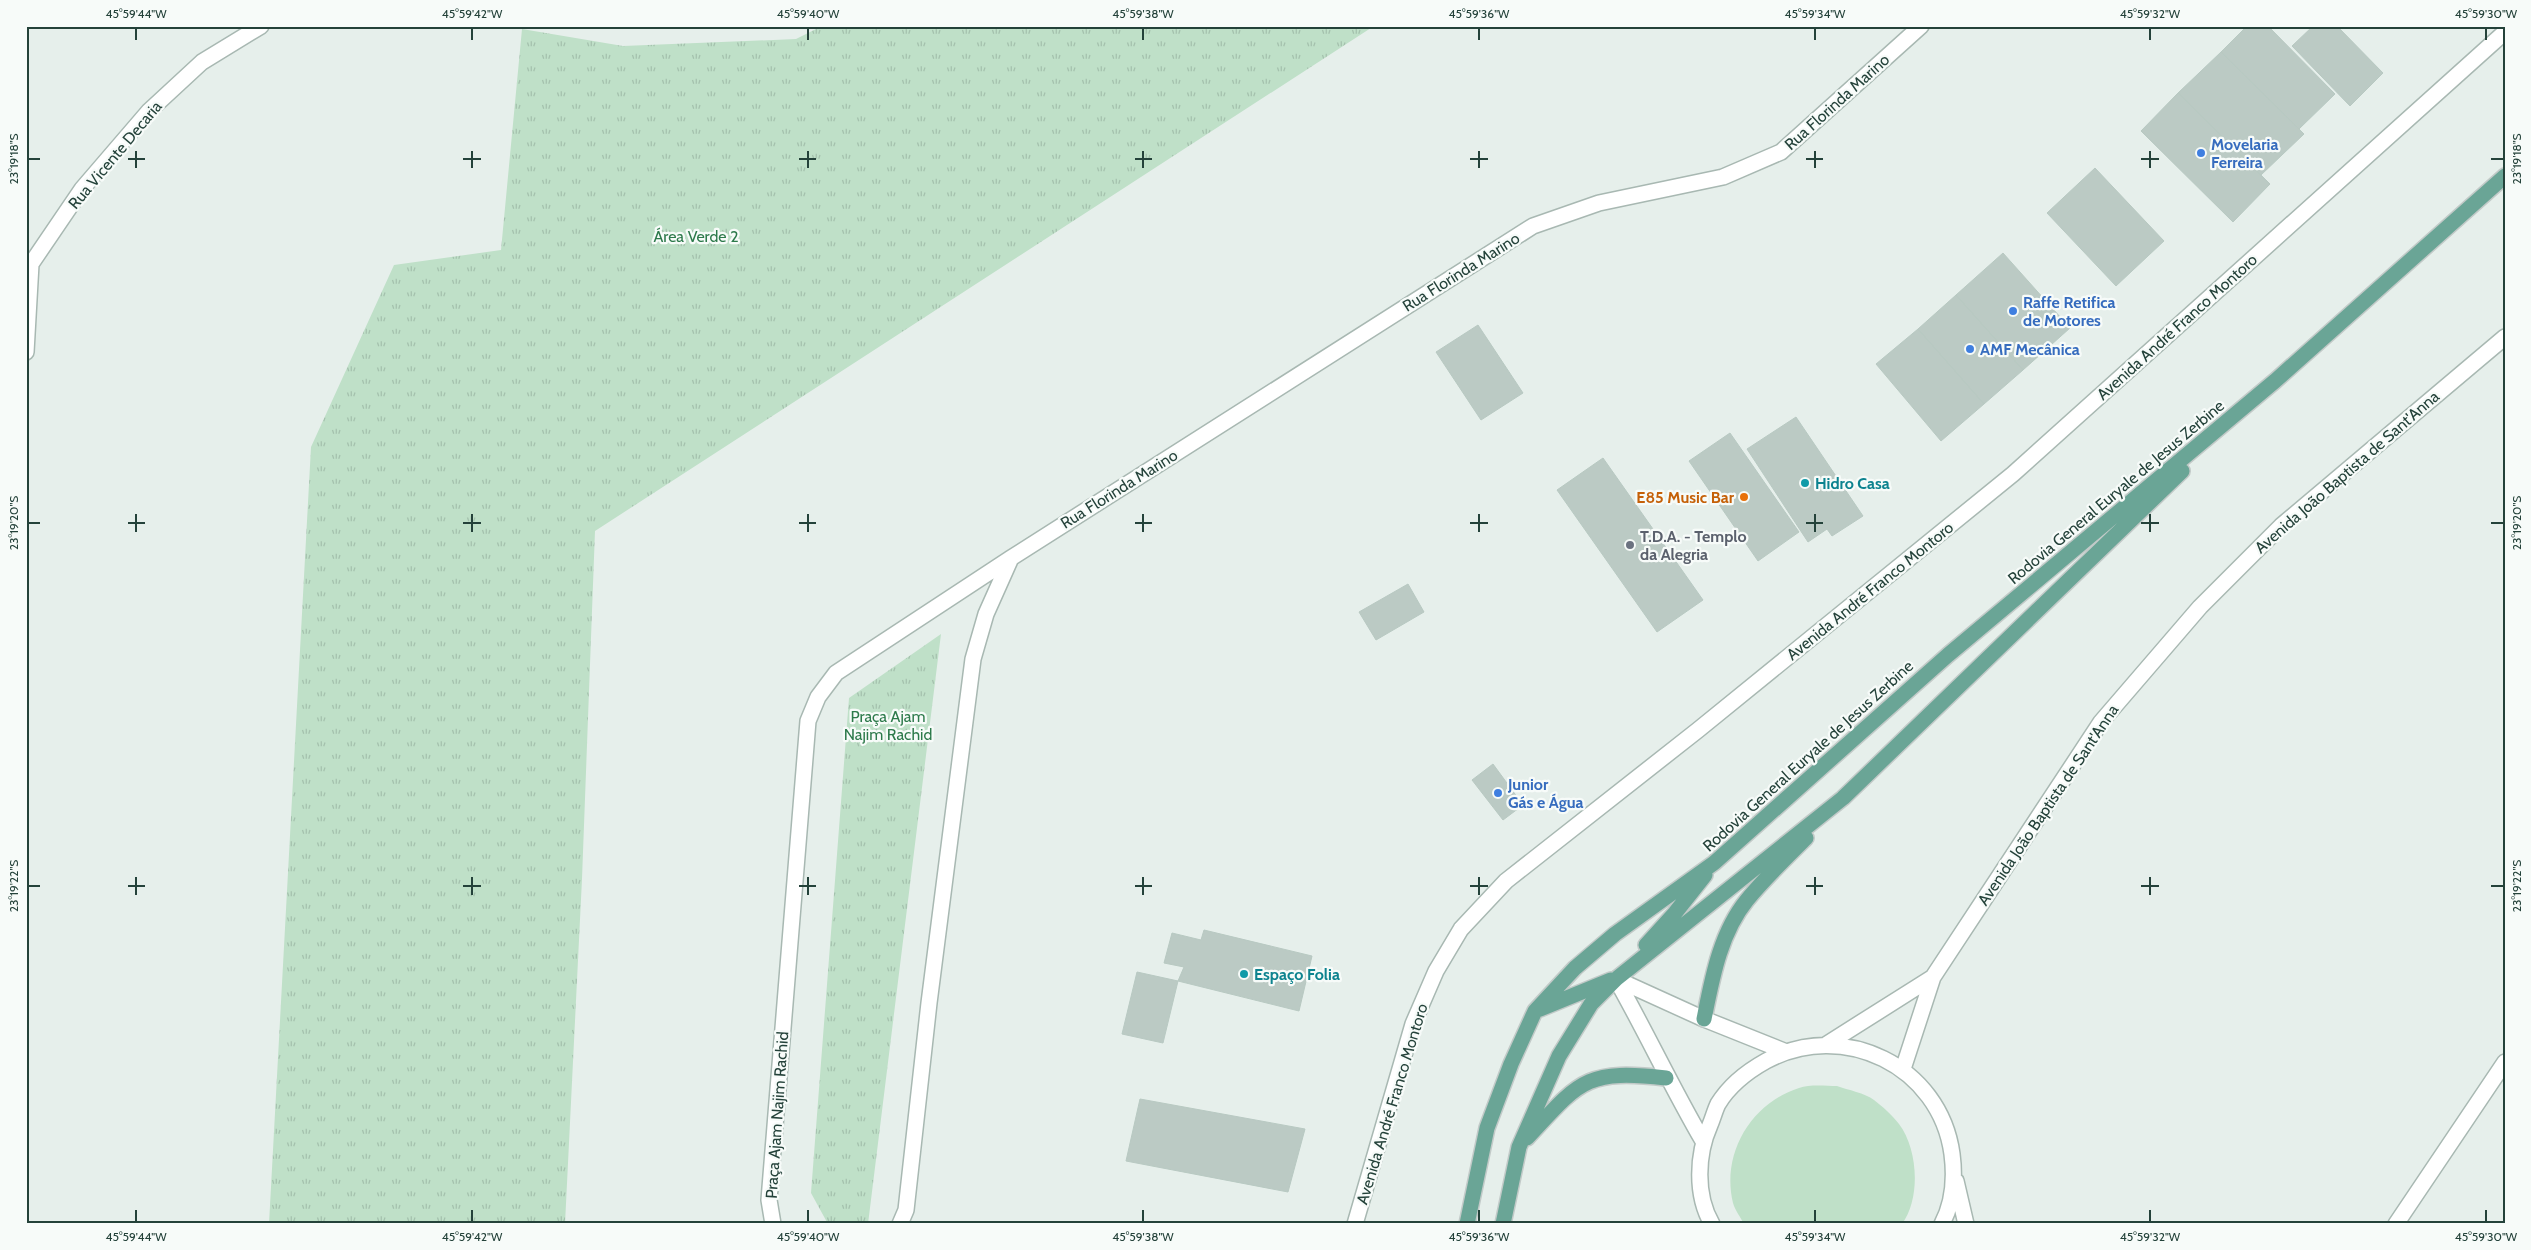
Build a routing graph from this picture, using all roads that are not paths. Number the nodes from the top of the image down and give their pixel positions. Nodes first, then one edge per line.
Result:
1 (261, 26) edge
2 (1921, 26) edge
3 (2505, 32) edge
4 (2505, 176) edge
5 (29, 263) edge
6 (2505, 338) edge
7 (26, 352) edge
8 (2275, 381) junction
9 (1011, 558) junction
10 (1843, 798) junction
11 (1714, 864) junction
12 (1933, 977) junction
13 (1616, 979) junction
14 (1535, 1011) junction
15 (1704, 1019) junction
16 (1827, 1044) junction
17 (1784, 1051) junction
18 (2505, 1062) edge
19 (1903, 1069) junction
20 (1666, 1078) junction
21 (1703, 1142) junction
22 (1519, 1147) junction
23 (1954, 1175) junction
24 (1709, 1222) edge
25 (773, 1224) edge
26 (900, 1224) edge
27 (1355, 1224) edge
28 (1467, 1224) edge
29 (1503, 1224) edge
30 (1942, 1224) edge
31 (1966, 1224) edge
32 (2396, 1224) edge

1 - 5 street, Rua Vicente Decaria
2 - 9 street, Rua Florinda Marino
3 - 27 street, Avenida André Franco Montoro
4 - 8 main road, Rodovia General Euryale de Jesus Zerbine
5 - 7 street, Rua Vicente Decaria
6 - 12 street, Avenida João Baptista de Sant'Anna
8 - 10 main road, Rodovia General Euryale de Jesus Zerbine
8 - 11 main road, Rodovia General Euryale de Jesus Zerbine
9 - 25 street, Praça Ajam Najim Rachid
9 - 26 street
10 - 13 main road, Rodovia General Euryale de Jesus Zerbine
10 - 15 main road
11 - 13 main road
11 - 14 main road, Rodovia General Euryale de Jesus Zerbine
12 - 16 street, Avenida João Baptista de Sant'Anna
12 - 19 street, Avenida João Baptista de Sant'Anna
13 - 14 main road
13 - 15 street
13 - 20 street
13 - 22 main road, Rodovia General Euryale de Jesus Zerbine
14 - 28 main road, Rodovia General Euryale de Jesus Zerbine
15 - 17 street
16 - 17 street
16 - 19 street
17 - 21 street
18 - 32 street
19 - 23 street
20 - 21 street
20 - 22 main road
21 - 24 street
22 - 29 main road, Rodovia General Euryale de Jesus Zerbine
23 - 30 street
23 - 31 street

